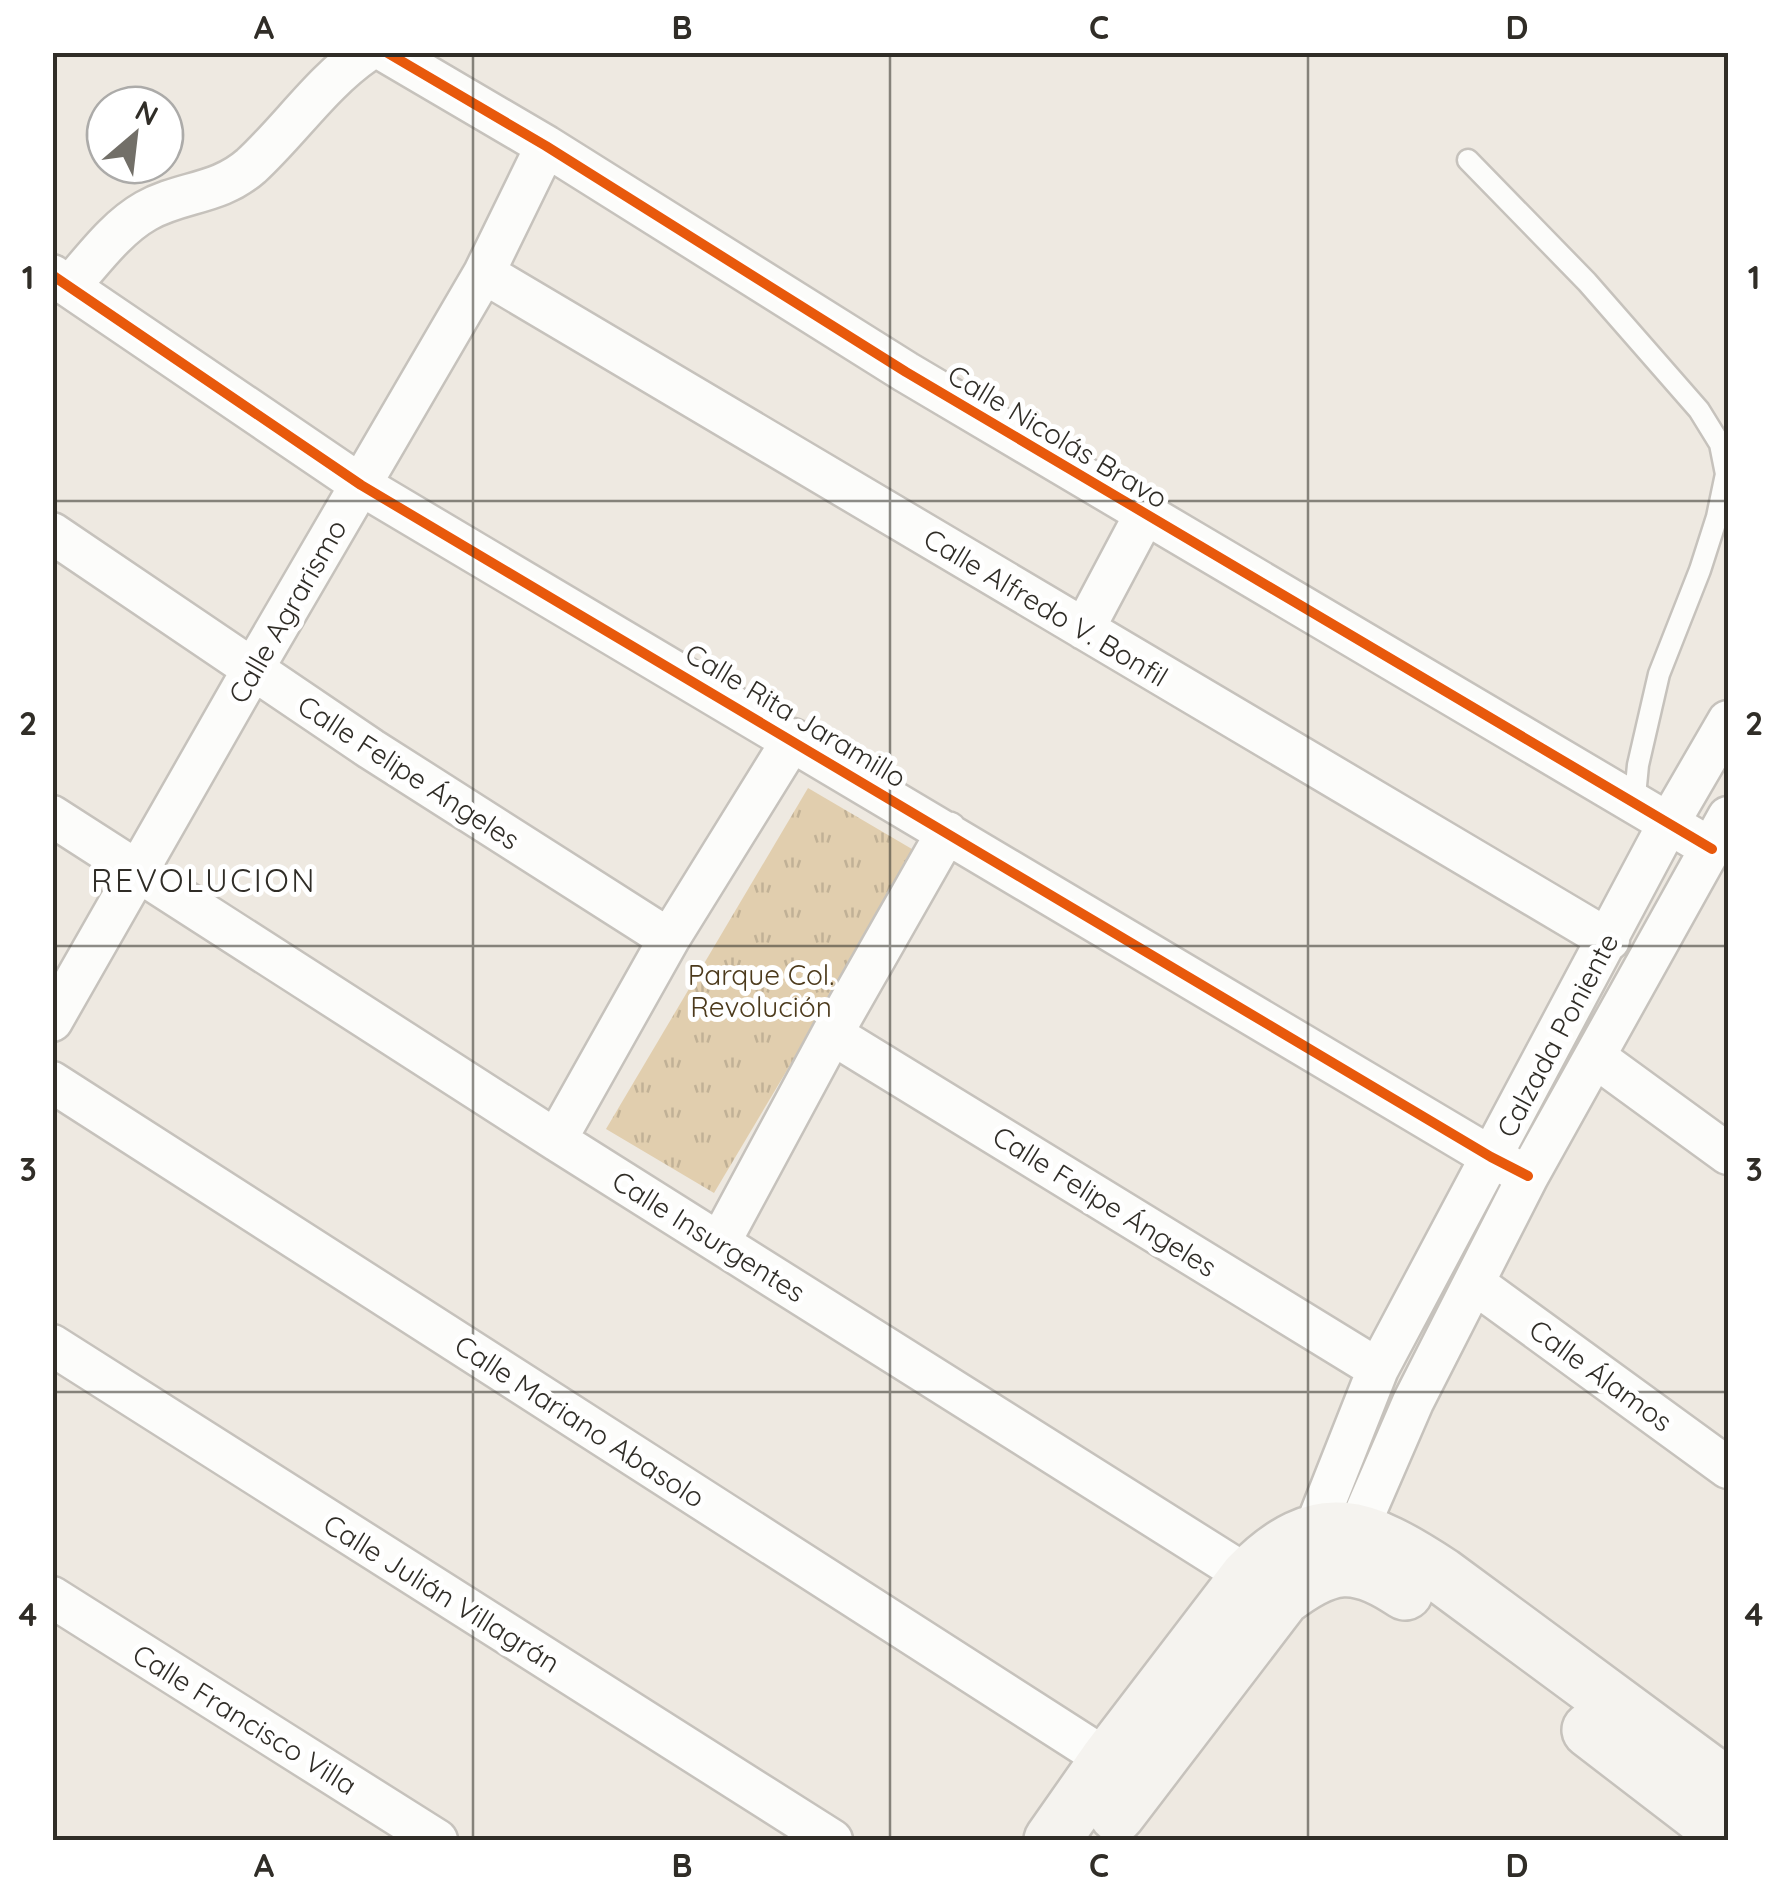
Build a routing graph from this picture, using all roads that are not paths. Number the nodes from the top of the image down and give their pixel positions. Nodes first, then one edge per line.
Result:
1 (366, 52) edge
2 (386, 52) edge
3 (546, 146) junction
4 (1468, 160) dead end
5 (484, 273) junction
6 (61, 280) edge
7 (361, 485) junction
8 (1145, 514) junction
9 (52, 533) edge
10 (1084, 629) junction
11 (253, 668) junction
12 (1728, 720) edge
13 (793, 739) junction
14 (52, 816) edge
15 (1651, 816) junction
16 (947, 832) junction
17 (1720, 833) edge
18 (138, 871) junction
19 (669, 939) junction
20 (1608, 940) junction
21 (52, 1021) edge
22 (832, 1034) junction
23 (1594, 1057) junction
24 (52, 1082) edge
25 (556, 1140) junction
26 (1728, 1154) edge
27 (1491, 1157) junction
28 (1528, 1176) junction
29 (720, 1242) junction
30 (1474, 1283) junction
31 (52, 1345) edge
32 (1378, 1369) junction
33 (1728, 1468) edge
34 (1336, 1550) junction
35 (1265, 1587) junction
36 (52, 1598) edge
37 (1108, 1760) junction
38 (1728, 1787) edge
39 (1728, 1836) edge
40 (437, 1840) edge
41 (832, 1840) edge
42 (1052, 1840) edge
43 (1098, 1840) edge

1 - 6 street
2 - 3 street, Calle Nicolás Bravo
3 - 5 street, Calle Agrarismo
3 - 8 street, Calle Nicolás Bravo
4 - 15 lane
5 - 7 street, Calle Agrarismo
5 - 10 street, Calle Alfredo V. Bonfil
6 - 7 street, Calle Rita Jaramillo
7 - 11 street, Calle Agrarismo
7 - 13 street, Calle Rita Jaramillo
8 - 10 street
8 - 15 street, Calle Nicolás Bravo
9 - 11 street, Calle Felipe Ángeles
10 - 20 street, Calle Alfredo V. Bonfil
11 - 18 street, Calle Agrarismo
11 - 19 street, Calle Felipe Ángeles
12 - 15 street, Calzada Poniente
13 - 16 street, Calle Rita Jaramillo
13 - 19 street
14 - 18 street, Calle Insurgentes
15 - 17 street, Calle Nicolás Bravo
15 - 20 street, Calzada Poniente
16 - 22 street
16 - 27 street, Calle Rita Jaramillo
17 - 23 street, Calzada Poniente
18 - 21 street, Calle Agrarismo
18 - 25 street, Calle Insurgentes
19 - 25 street
20 - 27 street, Calzada Poniente
22 - 29 street
22 - 32 street, Calle Felipe Ángeles
23 - 26 street
23 - 28 street, Calzada Poniente
24 - 37 street, Calle Mariano Abasolo
25 - 29 street, Calle Insurgentes
27 - 28 street, Calle Rita Jaramillo
27 - 32 street, Calzada Poniente
28 - 30 street, Calzada Poniente
29 - 35 street, Calle Insurgentes
30 - 33 street, Calle Álamos
30 - 34 street, Calzada Poniente
31 - 41 street, Calle Julián Villagrán
32 - 34 street, Calzada Poniente
34 - 35 main road
34 - 38 main road
34 - 39 main road
35 - 37 main road
35 - 43 main road
36 - 40 street, Calle Francisco Villa
37 - 42 main road

